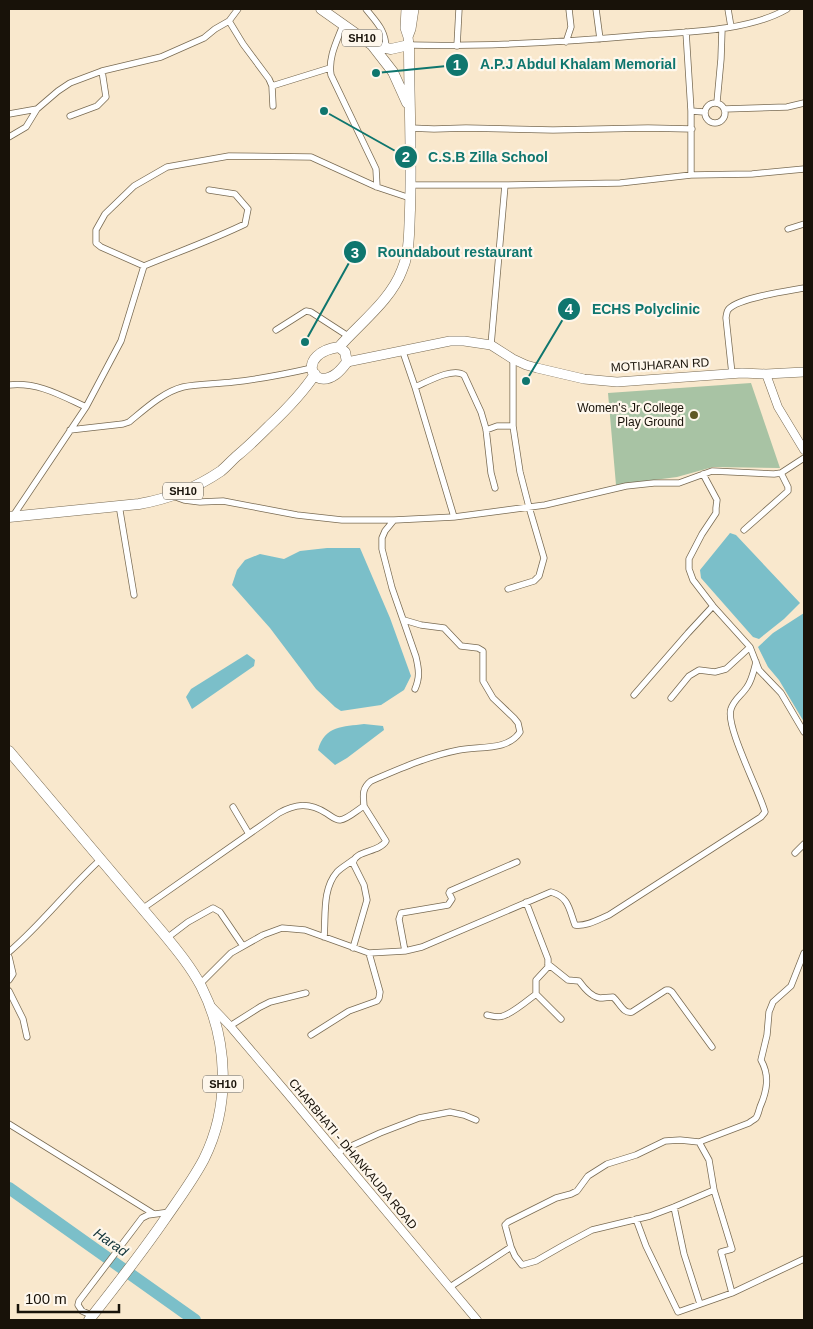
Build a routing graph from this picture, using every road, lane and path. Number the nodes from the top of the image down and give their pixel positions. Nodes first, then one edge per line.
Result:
1 (238, 9) edge
2 (321, 9) edge
3 (366, 9) edge
4 (406, 9) edge
5 (414, 9) edge
6 (459, 9) edge
7 (568, 9) edge
8 (596, 9) edge
9 (728, 9) edge
10 (787, 9) edge
11 (229, 22) junction
12 (343, 25) junction
13 (731, 27) junction
14 (722, 29) junction
15 (686, 32) junction
16 (600, 39) junction
17 (408, 41) junction
18 (566, 42) junction
19 (372, 45) junction
20 (457, 46) junction
21 (386, 48) junction
22 (330, 68) junction
23 (102, 72) junction
24 (272, 86) junction
25 (717, 102) junction
26 (804, 103) edge
27 (273, 106) dead end
28 (409, 106) junction
29 (724, 108) junction
30 (37, 109) junction
31 (691, 111) junction
32 (704, 112) junction
33 (9, 114) edge
34 (70, 116) dead end
35 (410, 128) junction
36 (692, 129) junction
37 (9, 137) edge
38 (804, 169) edge
39 (691, 175) junction
40 (411, 185) junction
41 (505, 185) junction
42 (377, 187) junction
43 (209, 190) dead end
44 (410, 198) junction
45 (804, 224) edge
46 (788, 229) dead end
47 (144, 266) junction
48 (804, 288) edge
49 (276, 330) dead end
50 (348, 336) junction
51 (491, 345) junction
52 (340, 347) junction
53 (402, 352) junction
54 (512, 359) junction
55 (347, 362) junction
56 (313, 371) junction
57 (804, 372) edge
58 (732, 374) junction
59 (766, 374) junction
60 (9, 385) edge
61 (415, 387) junction
62 (86, 407) junction
63 (513, 426) junction
64 (70, 430) junction
65 (486, 430) junction
66 (804, 450) edge
67 (804, 458) edge
68 (781, 473) junction
69 (703, 474) junction
70 (495, 488) dead end
71 (173, 496) junction
72 (119, 505) junction
73 (528, 507) junction
74 (11, 517) edge
75 (454, 517) junction
76 (394, 520) junction
77 (744, 530) dead end
78 (508, 589) dead end
79 (134, 595) dead end
80 (713, 606) junction
81 (404, 620) junction
82 (750, 647) junction
83 (756, 662) junction
84 (415, 689) dead end
85 (634, 695) dead end
86 (671, 698) dead end
87 (804, 732) edge
88 (9, 751) edge
89 (364, 806) junction
90 (233, 807) dead end
91 (250, 834) junction
92 (804, 844) edge
93 (795, 853) dead end
94 (100, 860) junction
95 (353, 860) junction
96 (517, 862) dead end
97 (526, 902) junction
98 (142, 909) junction
99 (165, 936) junction
100 (324, 937) junction
101 (243, 946) junction
102 (353, 948) junction
103 (405, 951) junction
104 (9, 952) edge
105 (369, 953) junction
106 (804, 953) edge
107 (9, 957) edge
108 (548, 964) junction
109 (9, 980) edge
110 (200, 984) junction
111 (9, 991) edge
112 (306, 993) dead end
113 (536, 994) junction
114 (209, 1004) junction
115 (487, 1015) dead end
116 (561, 1019) dead end
117 (230, 1026) junction
118 (311, 1035) dead end
119 (27, 1037) dead end
120 (712, 1047) dead end
121 (476, 1120) dead end
122 (9, 1124) edge
123 (699, 1142) junction
124 (336, 1153) junction
125 (714, 1190) junction
126 (674, 1207) junction
127 (170, 1212) junction
128 (154, 1214) junction
129 (636, 1219) junction
130 (511, 1247) junction
131 (804, 1259) edge
132 (450, 1287) junction
133 (732, 1293) junction
134 (700, 1304) junction
135 (92, 1317) edge
136 (477, 1320) edge

1 - 11 street
2 - 12 main road, SH10
3 - 21 street
4 - 17 main road
5 - 17 main road
6 - 20 street
7 - 18 street
8 - 16 street
9 - 13 street
10 - 13 street
11 - 23 street
11 - 24 street
12 - 19 main road, SH10
12 - 22 street
13 - 14 street
14 - 15 street
14 - 25 street
15 - 16 street
15 - 31 street
16 - 18 street
17 - 20 street
17 - 21 main road, SH10
17 - 28 main road
18 - 20 street
19 - 21 main road, SH10
19 - 28 main road
22 - 24 street
22 - 42 street
23 - 30 street
23 - 34 street
24 - 27 street
25 - 29 street
25 - 32 street
26 - 29 street
28 - 35 main road
29 - 32 street
30 - 33 street
30 - 37 street
31 - 32 street
31 - 36 street
35 - 36 street
35 - 40 main road
36 - 39 street
38 - 39 street
39 - 41 street
40 - 41 street
40 - 44 main road
41 - 51 street
42 - 44 street
42 - 47 street
43 - 47 street
44 - 50 main road
45 - 46 street
47 - 62 street
48 - 58 street
49 - 50 street
50 - 52 main road
51 - 53 main road, MOTIJHARAN RD
51 - 54 main road, MOTIJHARAN RD
52 - 55 main road
52 - 56 main road, SH10
53 - 55 main road, MOTIJHARAN RD
53 - 61 street
54 - 58 main road, MOTIJHARAN RD
54 - 63 street
55 - 56 main road
56 - 64 street
56 - 71 main road, SH10
57 - 59 main road, MOTIJHARAN RD
58 - 59 main road, MOTIJHARAN RD
59 - 66 street
60 - 62 street
61 - 65 street
61 - 75 street
62 - 64 street
63 - 65 street
63 - 73 street
64 - 74 street
65 - 70 street
67 - 68 street
68 - 69 street
68 - 77 street
69 - 73 street
69 - 80 street
71 - 72 main road, SH10
71 - 76 street
72 - 74 main road, SH10
72 - 79 street
73 - 75 street
73 - 78 street
75 - 76 street
76 - 81 street
80 - 82 street
80 - 85 street
81 - 84 street
81 - 89 street
82 - 83 street
82 - 86 street
83 - 87 street
83 - 97 street
88 - 94 main road, SH10
89 - 91 street
89 - 95 street
90 - 91 street
91 - 98 street
92 - 93 street
94 - 98 main road, SH10
94 - 104 street
95 - 100 street
95 - 102 street
96 - 103 street
97 - 103 street
97 - 108 street
98 - 99 main road, SH10
99 - 101 street
99 - 110 main road, SH10
100 - 101 street
100 - 102 street
101 - 110 street
102 - 105 street
103 - 105 street
105 - 118 street
106 - 123 street
107 - 109 street
108 - 113 street
108 - 120 street
110 - 114 main road, SH10
111 - 119 street
112 - 117 street
113 - 115 street
113 - 116 street
114 - 117 street, CHARBHATI - DHANKAUDA ROAD
114 - 127 main road, SH10
117 - 124 street, CHARBHATI - DHANKAUDA ROAD
121 - 124 street
122 - 128 street
123 - 125 street
123 - 130 street
124 - 132 street, CHARBHATI - DHANKAUDA ROAD
125 - 126 street
125 - 133 street
126 - 129 street
126 - 134 street
127 - 128 street
127 - 135 main road, SH10
128 - 135 street
129 - 130 street
129 - 134 street
130 - 132 street
131 - 133 street
132 - 136 street, CHARBHATI - DHANKAUDA ROAD
133 - 134 street

